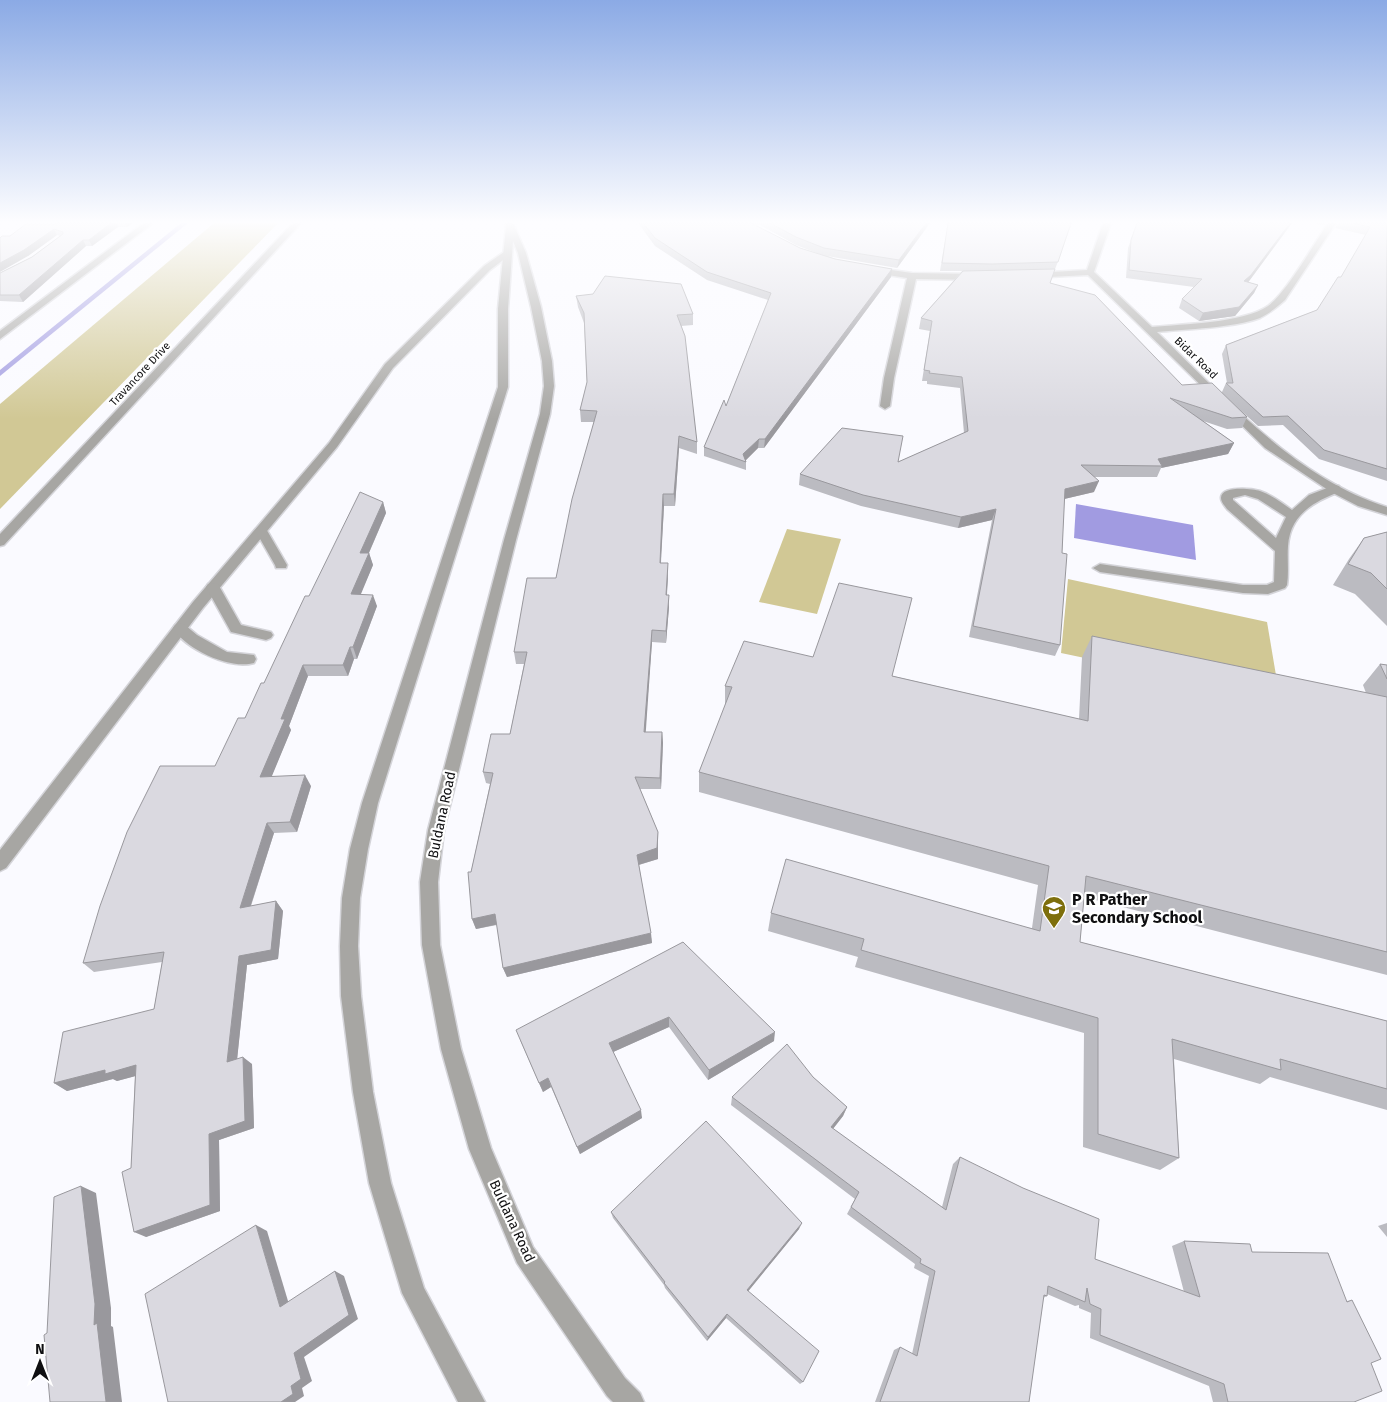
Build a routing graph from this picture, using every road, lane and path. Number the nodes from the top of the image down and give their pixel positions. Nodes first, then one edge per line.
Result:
1 (62, 288) edge
2 (236, 288) edge
3 (467, 288) edge
4 (504, 288) edge
5 (531, 288) edge
6 (909, 288) edge
7 (1107, 288) edge
8 (1288, 288) edge
9 (1149, 330) junction
10 (0, 336) edge
11 (885, 406) dead end
12 (1335, 489) junction
13 (1387, 512) edge
14 (1294, 517) junction
15 (261, 530) junction
16 (0, 542) edge
17 (1281, 549) junction
18 (281, 565) dead end
19 (1100, 568) dead end
20 (214, 586) junction
21 (180, 628) junction
22 (266, 635) dead end
23 (250, 659) dead end
24 (0, 863) edge
25 (472, 1402) edge
26 (631, 1402) edge

1 - 10 street
2 - 16 street, Travancore Drive
3 - 15 street
4 - 25 street, Buldana Road
5 - 26 street, Buldana Road
6 - 11 street
7 - 9 street, Bidar Road
8 - 9 street
9 - 12 street, Bidar Road
12 - 13 street, Bidar Road
12 - 14 street
14 - 17 street
14 - 17 street
15 - 18 street
15 - 20 street
17 - 19 street
20 - 21 street
20 - 22 street
21 - 23 street
21 - 24 street

